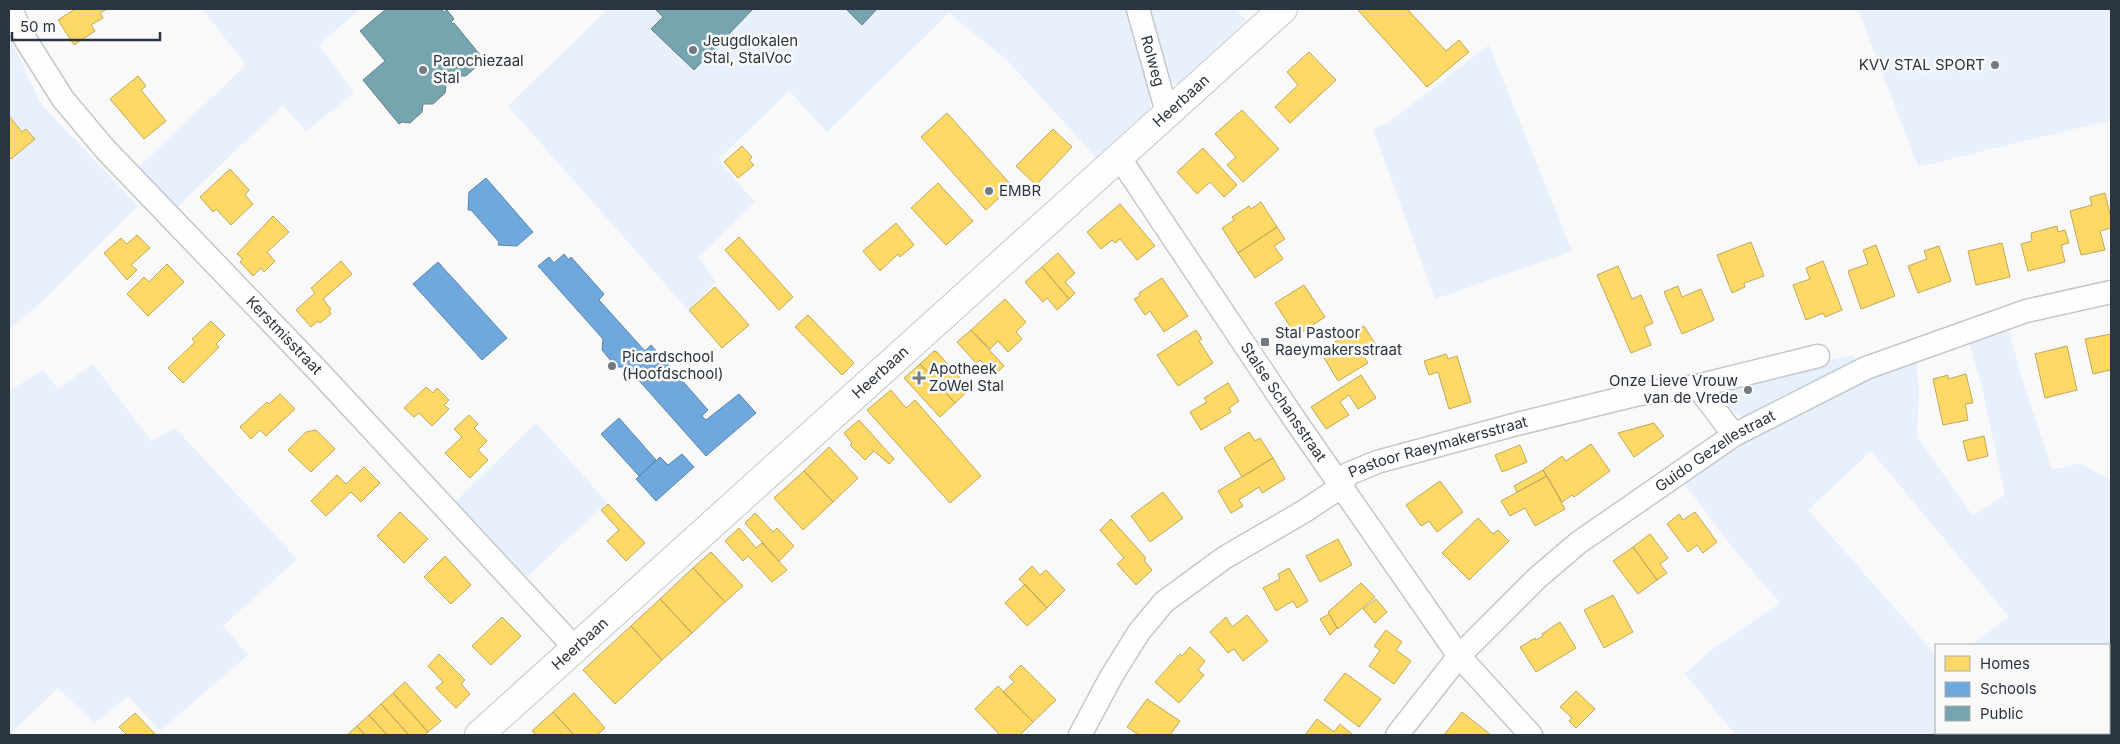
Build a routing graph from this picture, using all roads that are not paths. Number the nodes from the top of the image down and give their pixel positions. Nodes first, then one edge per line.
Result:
1 (11, 9) edge
2 (1138, 9) edge
3 (1283, 9) edge
4 (1167, 113) junction
5 (1119, 157) junction
6 (2111, 292) edge
7 (1818, 356) dead end
8 (1697, 386) junction
9 (1734, 435) junction
10 (1341, 487) junction
11 (575, 648) junction
12 (1459, 656) junction
13 (479, 735) edge
14 (1080, 735) edge
15 (1397, 735) edge
16 (1531, 735) edge

1 - 11 street, Kerstmisstraat
2 - 4 street, Rolweg
3 - 4 street, Heerbaan
4 - 5 street, Heerbaan
5 - 10 street, Stalse Schansstraat
5 - 11 street, Heerbaan
6 - 9 street, Guido Gezellestraat
7 - 8 street, Pastoor Raeymakersstraat
8 - 9 street
8 - 10 street, Pastoor Raeymakersstraat
9 - 12 street, Guido Gezellestraat
10 - 12 street, Stalse Schansstraat
10 - 14 street, Pastoor Raeymakersstraat
11 - 13 street, Heerbaan
12 - 15 street, Guido Gezellestraat
12 - 16 street, Stalse Schansstraat

